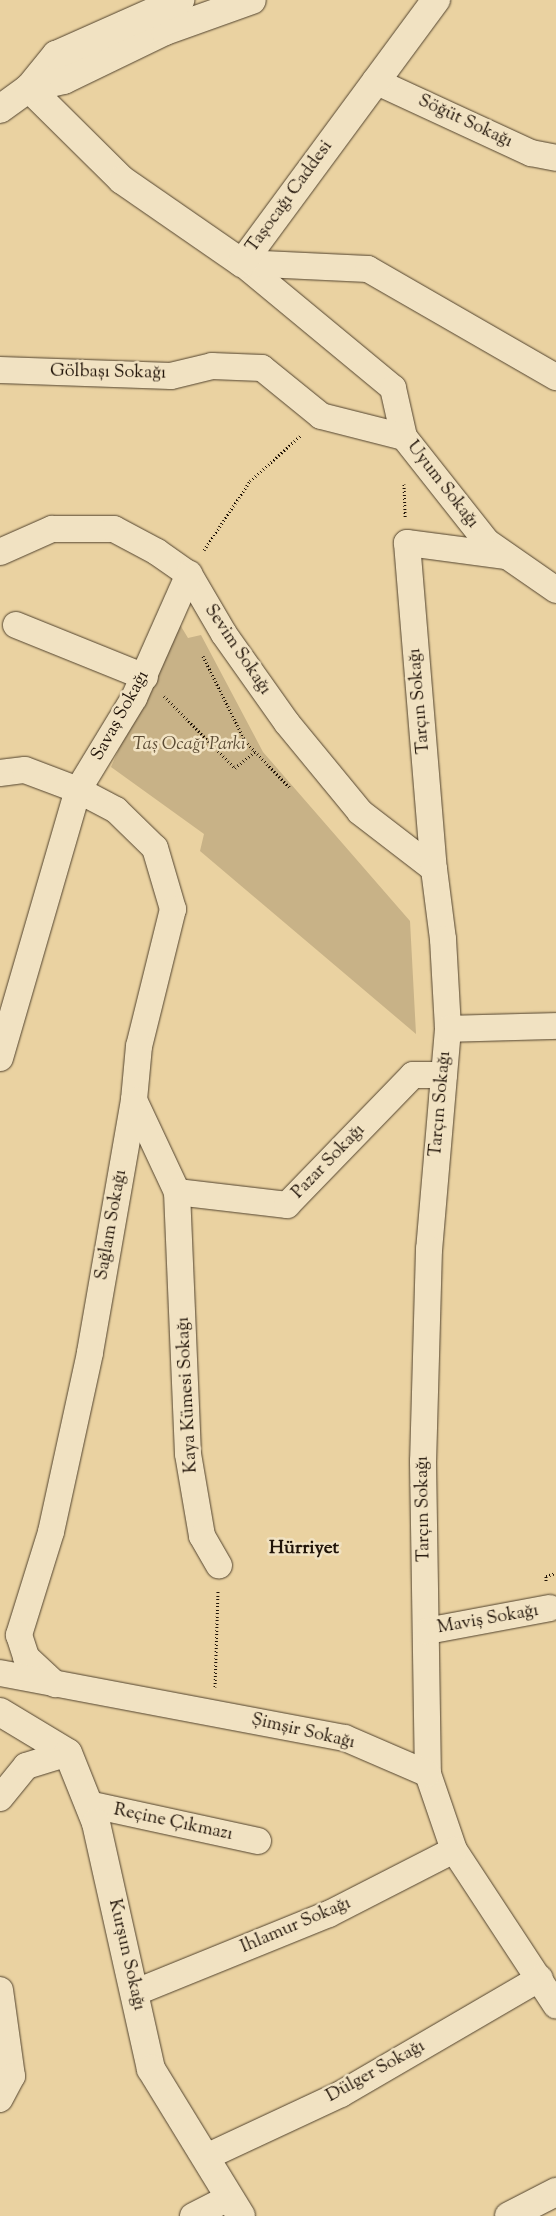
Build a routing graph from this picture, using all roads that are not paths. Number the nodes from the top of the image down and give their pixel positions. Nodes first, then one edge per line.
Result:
1 (180, 0) edge
2 (252, 0) edge
3 (436, 0) edge
4 (148, 5) edge
5 (375, 81) junction
6 (29, 88) junction
7 (0, 109) edge
8 (556, 158) edge
9 (242, 264) junction
10 (0, 370) edge
11 (556, 377) edge
12 (404, 437) junction
13 (0, 552) edge
14 (506, 556) junction
15 (189, 574) junction
16 (556, 590) edge
17 (16, 625) dead end
18 (145, 676) junction
19 (0, 773) edge
20 (78, 790) junction
21 (434, 869) junction
22 (556, 1026) edge
23 (448, 1029) junction
24 (0, 1058) edge
25 (444, 1075) junction
26 (134, 1100) junction
27 (177, 1192) junction
28 (219, 1565) road end
29 (550, 1608) dead end
30 (426, 1631) junction
31 (9, 1640) edge
32 (0, 1673) edge
33 (55, 1684) junction
34 (0, 1712) edge
35 (68, 1753) junction
36 (428, 1774) junction
37 (0, 1798) edge
38 (88, 1804) junction
39 (258, 1842) dead end
40 (454, 1850) junction
41 (540, 1978) junction
42 (0, 1990) edge
43 (134, 1993) junction
44 (556, 2005) edge
45 (0, 2099) edge
46 (206, 2157) junction
47 (556, 2192) edge
48 (235, 2207) edge
49 (193, 2216) edge
50 (509, 2216) edge

1 - 4 street
2 - 6 street
3 - 5 street, Taşocağı Caddesi
4 - 6 street
5 - 8 street, Söğüt Sokağı
5 - 9 street, Taşocağı Caddesi
6 - 7 street
6 - 9 street, Taşocağı Caddesi
9 - 11 street
9 - 12 street, Uyum Sokağı
10 - 12 street, Gölbaşı Sokağı
12 - 14 street, Uyum Sokağı
13 - 15 street, Sevim Sokağı
14 - 16 street, Uyum Sokağı
14 - 21 street, Tarçın Sokağı
15 - 18 street, Savaş Sokağı
15 - 21 street, Sevim Sokağı
17 - 18 street
18 - 20 street, Savaş Sokağı
19 - 20 street, Sağlam Sokağı
20 - 24 street, Savaş Sokağı
20 - 26 street, Sağlam Sokağı
21 - 23 street, Tarçın Sokağı
22 - 23 street
23 - 25 street, Tarçın Sokağı
25 - 27 street, Pazar Sokağı
25 - 30 street, Tarçın Sokağı
26 - 27 street
26 - 31 street, Sağlam Sokağı
27 - 28 street, Kaya Kümesi Sokağı
29 - 30 street, Maviş Sokağı
30 - 36 street, Tarçın Sokağı
31 - 33 street, Sağlam Sokağı
32 - 33 street, Şimşir Sokağı
33 - 36 street, Şimşir Sokağı
34 - 35 street
35 - 37 street
35 - 38 street, Kurşun Sokağı
36 - 40 street
38 - 39 street, Reçine Çıkmazı
38 - 43 street, Kurşun Sokağı
40 - 41 street
40 - 43 street, Ihlamur Sokağı
41 - 44 street
41 - 46 street, Dülger Sokağı
42 - 45 street
43 - 46 street, Kurşun Sokağı
46 - 48 street, Kurşun Sokağı
47 - 50 street
48 - 49 street

